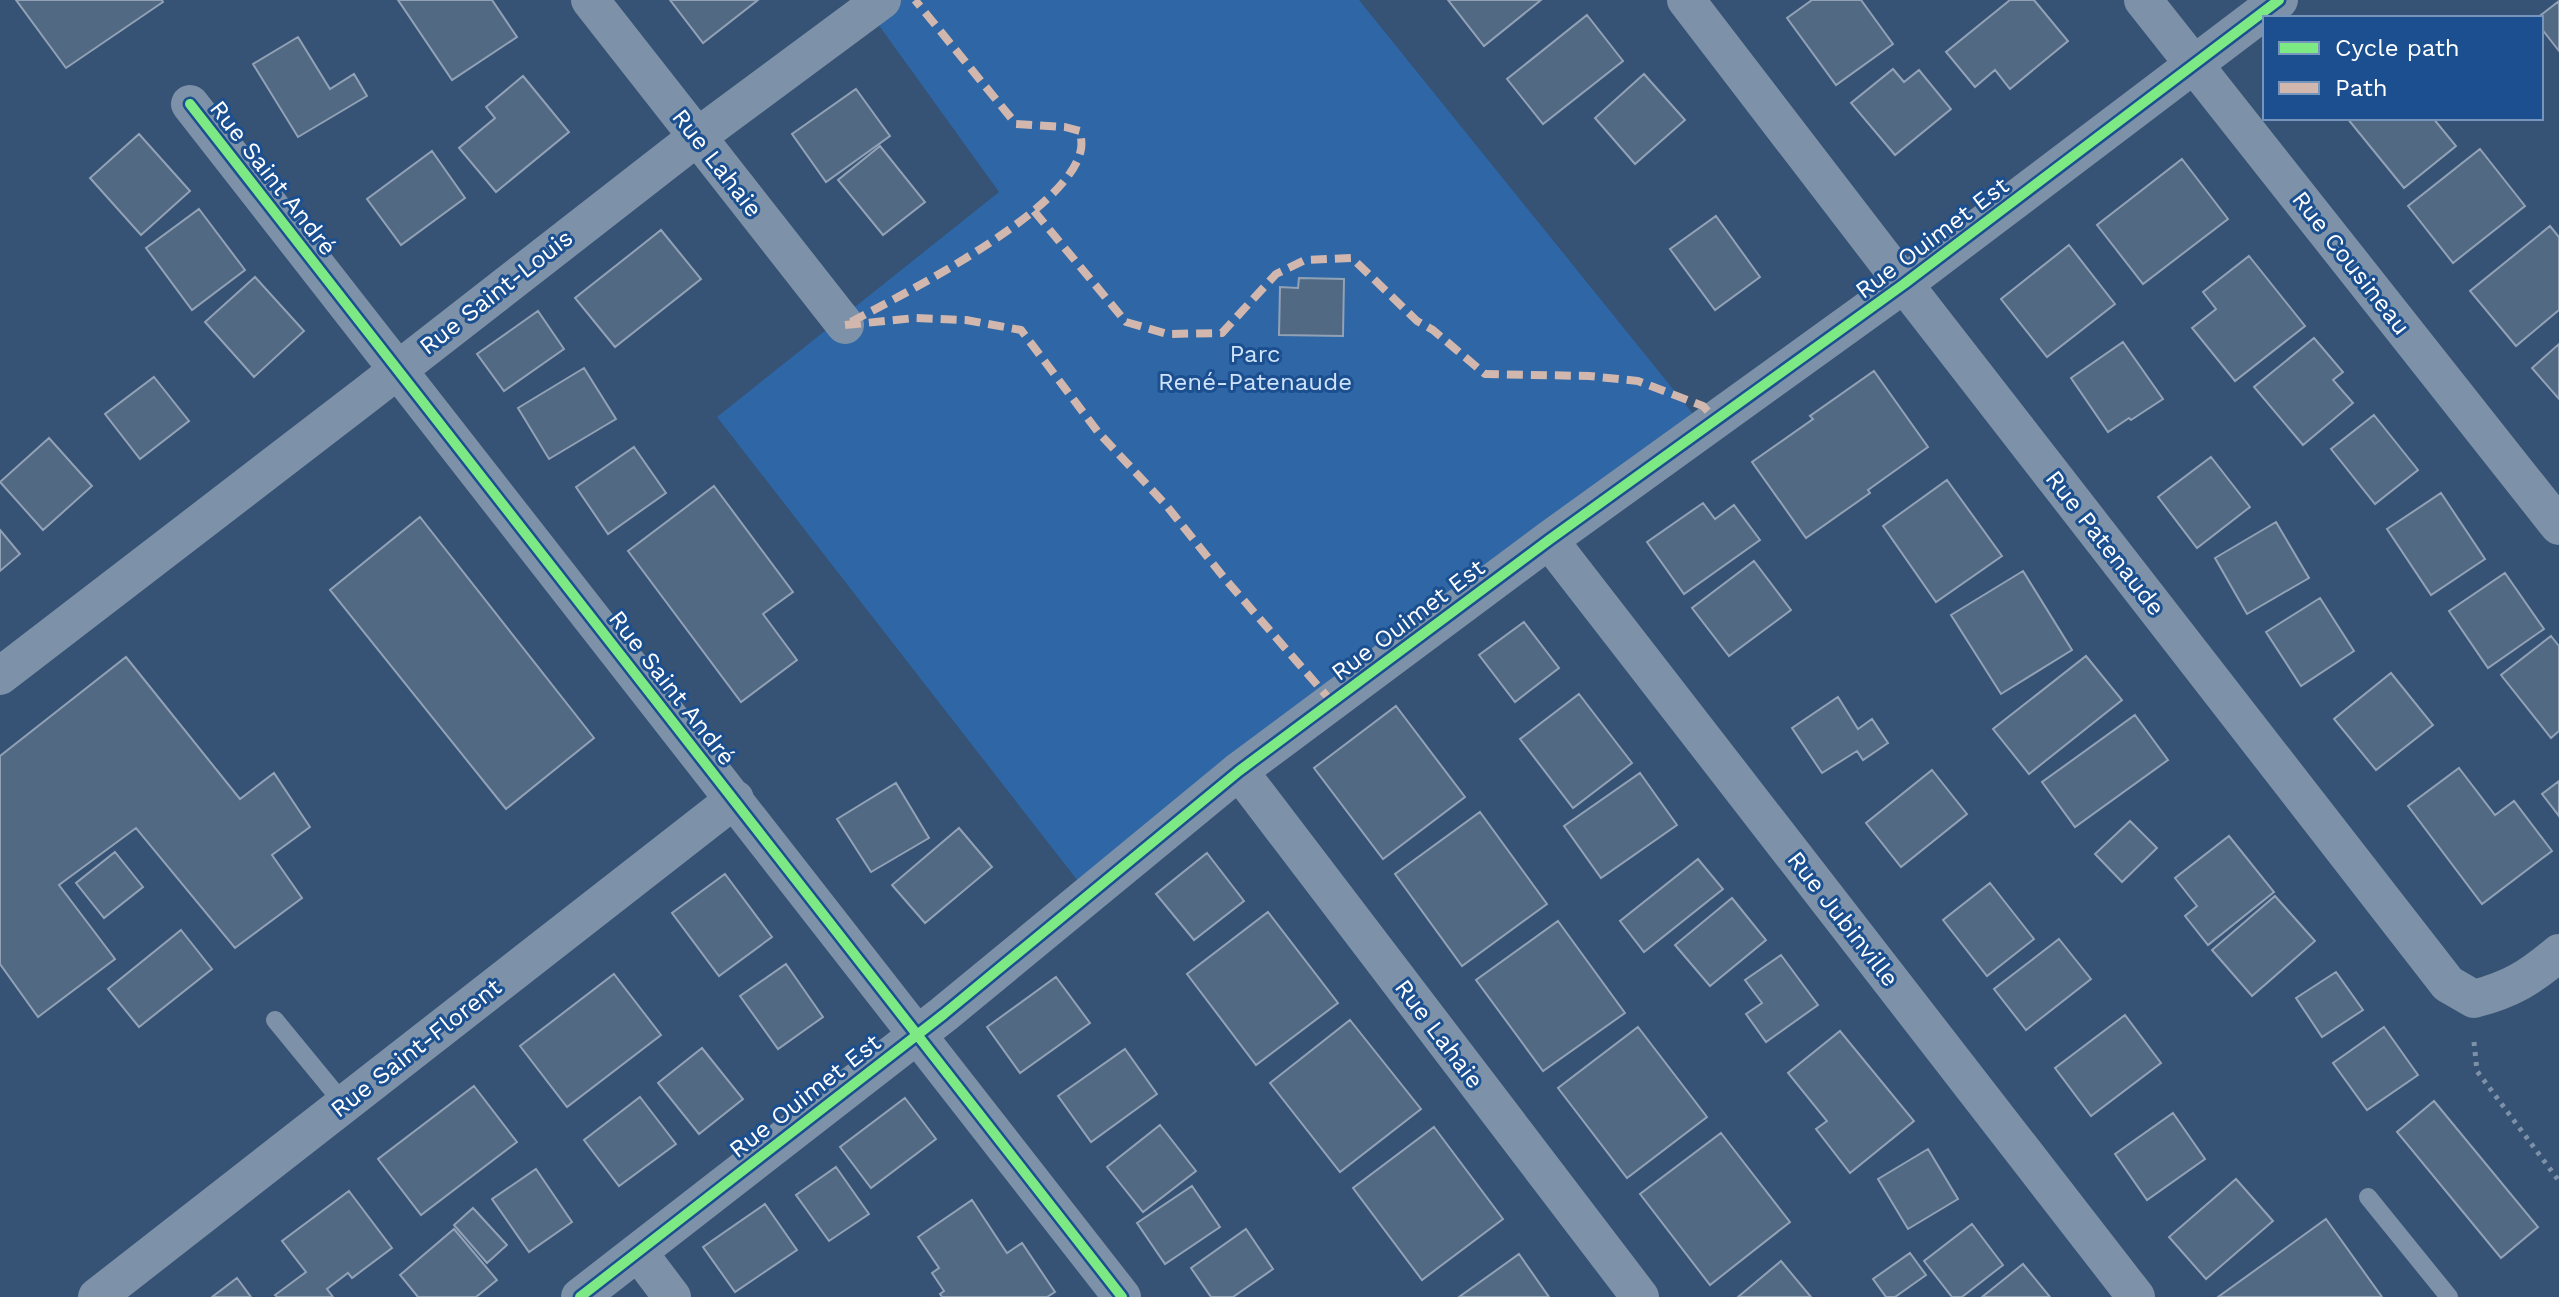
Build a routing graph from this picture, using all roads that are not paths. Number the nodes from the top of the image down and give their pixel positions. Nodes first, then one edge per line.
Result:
1 (590, 0) edge
2 (882, 0) edge
3 (1686, 0) edge
4 (2143, 0) edge
5 (2279, 0) edge
6 (2195, 66) junction
7 (190, 104) dead end
8 (697, 137) junction
9 (1904, 284) junction
10 (845, 325) dead end
11 (397, 369) junction
12 (2559, 526) edge
13 (1549, 540) junction
14 (0, 676) edge
15 (1239, 771) junction
16 (735, 799) junction
17 (2559, 953) edge
18 (275, 1020) dead end
19 (918, 1035) junction
20 (344, 1104) junction
21 (2368, 1197) dead end
22 (638, 1252) junction
23 (97, 1297) edge
24 (580, 1297) edge
25 (672, 1297) edge
26 (1122, 1297) edge
27 (1640, 1297) edge
28 (2136, 1297) edge
29 (2449, 1297) edge

1 - 8 street, Rue Lahaie
2 - 8 street, Rue Saint-Louis
3 - 9 street, Rue Patenaude
4 - 6 street, Rue Cousineau
5 - 6 street, Rue Ouimet Est
6 - 9 street, Rue Ouimet Est
6 - 12 street, Rue Cousineau
7 - 11 street, Rue Saint André
8 - 10 street, Rue Lahaie
8 - 11 street, Rue Saint-Louis
9 - 13 street, Rue Ouimet Est
9 - 17 street, Rue Patenaude
11 - 14 street, Rue Saint-Louis
11 - 16 street, Rue Saint André
13 - 15 street, Rue Ouimet Est
13 - 28 street, Rue Jubinville
15 - 19 street, Rue Ouimet Est
15 - 27 street, Rue Lahaie
16 - 19 street, Rue Saint André
16 - 20 street, Rue Saint-Florent
18 - 20 lane
19 - 22 street, Rue Ouimet Est
19 - 26 street, Rue Saint André
20 - 23 street, Rue Saint-Florent
21 - 29 lane
22 - 24 street, Rue Ouimet Est
22 - 25 street

